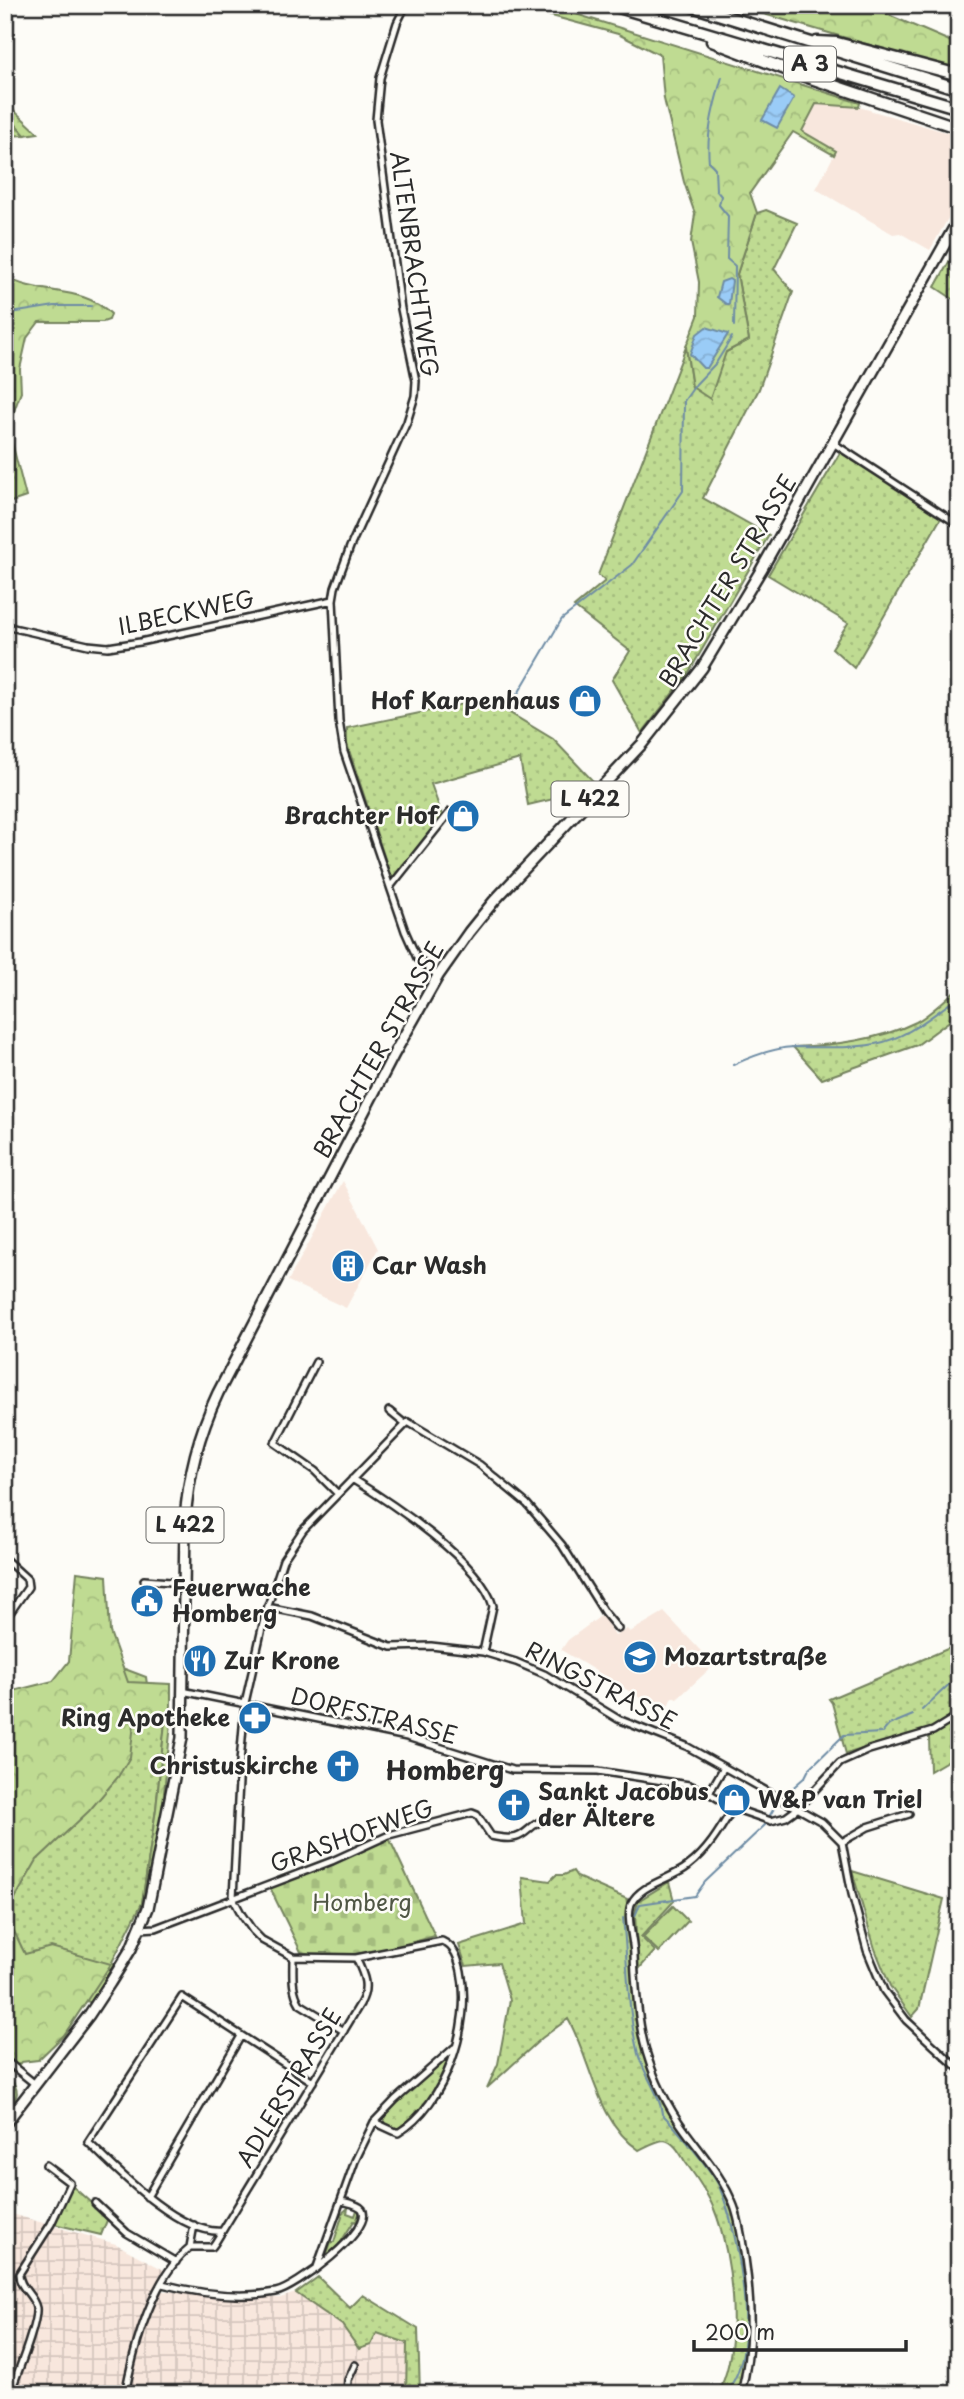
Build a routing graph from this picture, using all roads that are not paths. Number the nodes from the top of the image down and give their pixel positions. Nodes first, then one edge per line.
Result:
1 (406, 5) edge
2 (612, 5) edge
3 (689, 5) edge
4 (662, 20) junction
5 (808, 43) junction
6 (959, 75) edge
7 (959, 89) edge
8 (959, 108) edge
9 (959, 128) edge
10 (959, 219) edge
11 (832, 442) junction
12 (959, 525) edge
13 (333, 600) junction
14 (5, 626) edge
15 (450, 812) dead end
16 (391, 886) junction
17 (438, 976) junction
18 (316, 1362) dead end
19 (389, 1411) dead end
20 (406, 1423) junction
21 (352, 1479) junction
22 (337, 1493) junction
23 (5, 1559) edge
24 (144, 1580) dead end
25 (184, 1583) junction
26 (265, 1615) junction
27 (5, 1620) edge
28 (618, 1629) dead end
29 (483, 1652) junction
30 (182, 1691) junction
31 (244, 1703) junction
32 (959, 1715) edge
33 (723, 1767) junction
34 (709, 1793) junction
35 (733, 1808) junction
36 (797, 1809) junction
37 (909, 1814) dead end
38 (560, 1822) dead end
39 (842, 1842) junction
40 (233, 1898) junction
41 (140, 1929) junction
42 (293, 1957) junction
43 (356, 1958) junction
44 (344, 2031) junction
45 (241, 2036) junction
46 (454, 2048) junction
47 (5, 2060) edge
48 (959, 2069) edge
49 (313, 2082) junction
50 (35, 2084) junction
51 (374, 2122) junction
52 (5, 2124) edge
53 (46, 2165) dead end
54 (147, 2197) junction
55 (342, 2201) junction
56 (95, 2203) dead end
57 (194, 2225) junction
58 (222, 2231) junction
59 (190, 2247) junction
60 (176, 2262) junction
61 (317, 2267) junction
62 (162, 2284) junction
63 (355, 2365) dead end
64 (10, 2394) edge
65 (125, 2394) edge
66 (347, 2394) edge
67 (741, 2394) edge

1 - 13 street, ALTENBRACHTWEG
2 - 4 highway, A 3
3 - 5 highway, A 3
4 - 8 highway, A 3
4 - 9 highway
5 - 6 highway
5 - 7 highway, A 3
10 - 11 main road, BRACHTER STRASSE / L 422
11 - 12 street
11 - 17 main road, BRACHTER STRASSE / L 422
13 - 14 street, ILBECKWEG
13 - 16 street, ALTENBRACHTWEG
15 - 16 street
16 - 17 street, ALTENBRACHTWEG
17 - 25 main road, BRACHTER STRASSE / L 422
18 - 22 street
19 - 20 street
20 - 21 street
20 - 28 street
21 - 22 street
21 - 29 street
22 - 26 street
23 - 27 street
24 - 25 street
25 - 30 main road, BRACHTER STRASSE / L 422
26 - 29 street, RINGSTRASSE
26 - 31 street
29 - 33 street, RINGSTRASSE
30 - 31 street, DORFSTRASSE
30 - 41 main road, L 422
31 - 34 street, DORFSTRASSE
31 - 40 street
32 - 36 street
33 - 34 street
33 - 36 street, RINGSTRASSE
34 - 35 street, DORFSTRASSE
35 - 36 street, DORFSTRASSE
35 - 67 street
36 - 39 street, RINGSTRASSE
37 - 39 street
38 - 40 street, GRASHOFWEG
39 - 48 street
40 - 41 street, GRASHOFWEG
40 - 42 street
41 - 50 main road, L 422
42 - 43 street
42 - 44 street
43 - 44 street, ADLERSTRASSE
43 - 46 street
44 - 49 street, ADLERSTRASSE
45 - 49 street
45 - 54 street
45 - 54 street
46 - 51 street
46 - 51 street
47 - 50 street
49 - 58 street, ADLERSTRASSE
50 - 52 main road, L 422
51 - 55 street
53 - 64 street
54 - 57 street
55 - 61 street
55 - 61 street
56 - 60 street
57 - 58 street
57 - 59 street
58 - 59 street, ADLERSTRASSE
59 - 60 street
60 - 62 street
61 - 62 street
62 - 65 street
63 - 66 street

